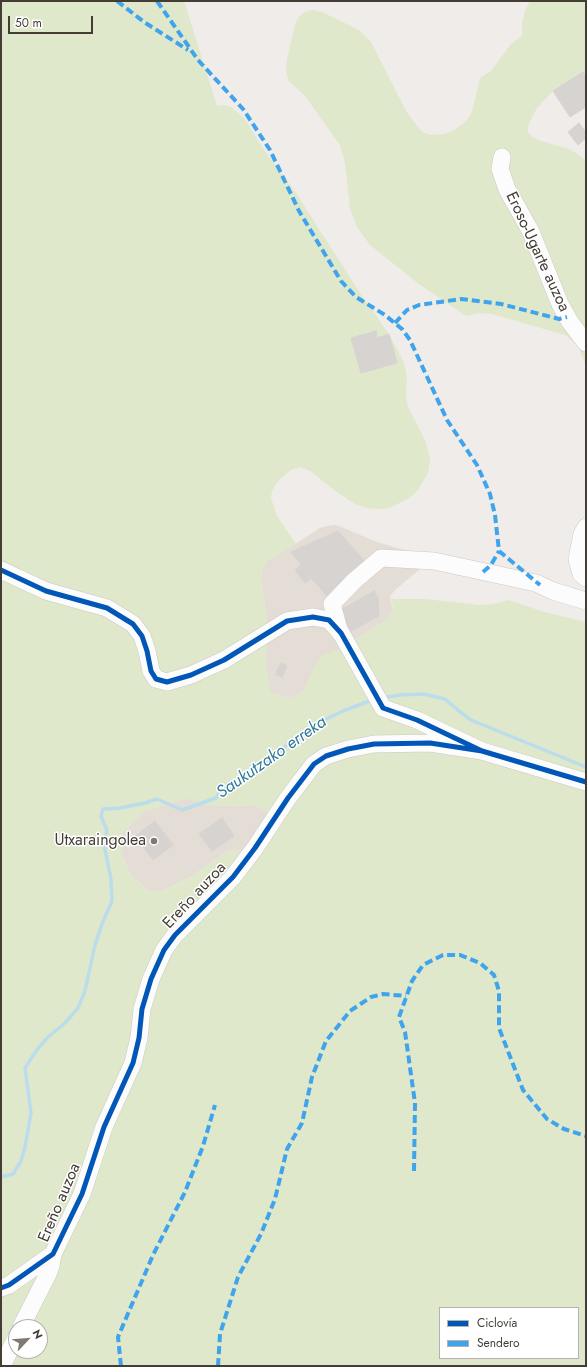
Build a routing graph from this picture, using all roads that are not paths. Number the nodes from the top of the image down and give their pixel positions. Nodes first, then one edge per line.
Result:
1 (502, 157) dead end
2 (586, 342) edge
3 (586, 527) edge
4 (1, 570) edge
5 (586, 578) edge
6 (586, 601) edge
7 (341, 633) junction
8 (482, 752) junction
9 (586, 782) edge
10 (53, 1254) junction
11 (1, 1288) edge
12 (26, 1319) edge
13 (8, 1354) edge
14 (2, 1366) edge

1 - 2 street, Eroso-Ugarte auzoa
3 - 5 street
4 - 7 street
6 - 7 street
7 - 8 street
8 - 9 street
8 - 10 street, Ereño auzoa
10 - 11 street, Ereño auzoa
10 - 12 street
13 - 14 street

